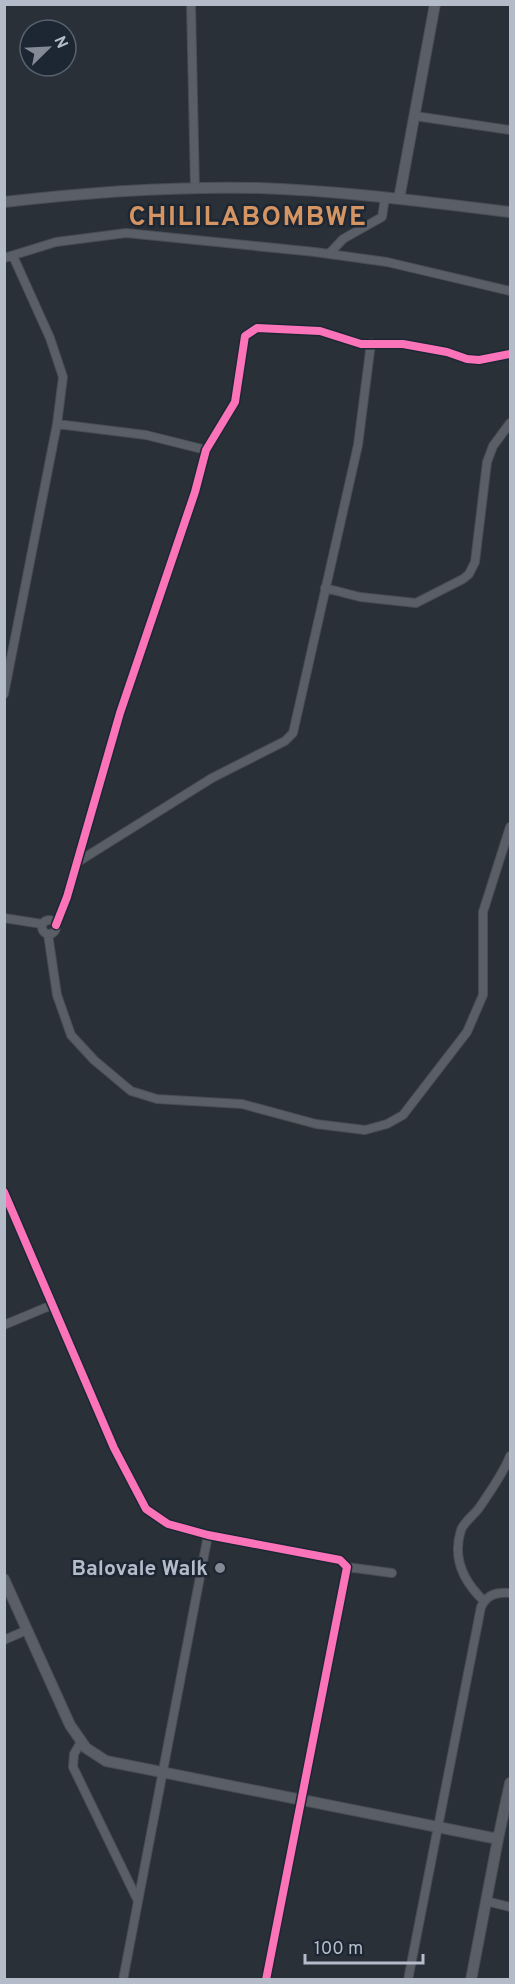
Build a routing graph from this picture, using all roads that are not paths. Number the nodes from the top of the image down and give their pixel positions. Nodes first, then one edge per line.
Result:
1 (191, 4) edge
2 (435, 4) edge
3 (415, 116) junction
4 (510, 130) edge
5 (195, 189) junction
6 (385, 198) junction
7 (399, 199) junction
8 (4, 202) edge
9 (510, 213) edge
10 (329, 254) junction
11 (9, 257) edge
12 (510, 291) edge
13 (371, 343) junction
14 (510, 354) edge
15 (510, 423) edge
16 (57, 424) junction
17 (206, 450) junction
18 (325, 588) junction
19 (4, 694) edge
20 (510, 827) edge
21 (76, 863) junction
22 (4, 918) edge
23 (42, 924) junction
24 (56, 925) junction
25 (48, 934) junction
26 (4, 1192) edge
27 (52, 1305) junction
28 (4, 1325) edge
29 (510, 1456) edge
30 (208, 1535) junction
31 (347, 1567) junction
32 (392, 1573) dead end
33 (4, 1579) edge
34 (510, 1593) edge
35 (484, 1601) junction
36 (27, 1630) junction
37 (4, 1640) edge
38 (81, 1742) junction
39 (162, 1774) junction
40 (510, 1784) edge
41 (301, 1801) junction
42 (436, 1828) junction
43 (498, 1839) junction
44 (486, 1901) junction
45 (138, 1902) junction
46 (510, 1906) edge
47 (123, 1980) edge
48 (266, 1980) edge
49 (408, 1980) edge
50 (471, 1980) edge

1 - 5 street
2 - 3 street
3 - 4 street
3 - 7 street
5 - 6 street
5 - 8 street
6 - 7 street
6 - 10 street
7 - 9 street
10 - 11 street
10 - 12 street
11 - 16 street
13 - 14 street
13 - 17 street
13 - 18 street
15 - 18 street
16 - 17 street
16 - 19 street
17 - 21 street
18 - 21 street
20 - 25 street
21 - 24 street
22 - 23 street
23 - 24 street
23 - 25 street
24 - 25 street
26 - 27 street
27 - 28 street
27 - 30 street
29 - 35 street
30 - 31 street
30 - 39 street
31 - 32 street
31 - 41 street
33 - 36 street
34 - 35 street
35 - 42 street
36 - 37 street
36 - 38 street
38 - 39 street
38 - 45 street
39 - 41 street
39 - 45 street
40 - 43 street
41 - 42 street
41 - 48 street
42 - 43 street
42 - 49 street
43 - 44 street
44 - 46 street
44 - 50 street
45 - 47 street

